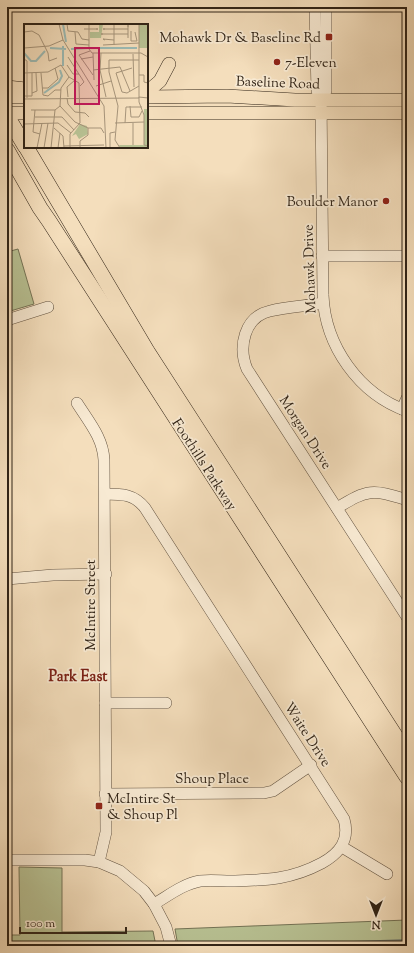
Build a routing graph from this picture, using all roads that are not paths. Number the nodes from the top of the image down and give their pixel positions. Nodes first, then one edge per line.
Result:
1 (315, 7) edge
2 (326, 7) edge
3 (169, 64) dead end
4 (7, 88) edge
5 (24, 90) edge
6 (148, 91) edge
7 (7, 97) edge
8 (24, 97) edge
9 (148, 97) edge
10 (321, 98) junction
11 (407, 100) edge
12 (7, 112) edge
13 (24, 112) edge
14 (148, 113) edge
15 (321, 113) junction
16 (407, 113) edge
17 (7, 116) edge
18 (24, 144) edge
19 (26, 148) edge
20 (36, 148) edge
21 (7, 150) edge
22 (7, 160) edge
23 (48, 184) junction
24 (40, 208) junction
25 (322, 256) junction
26 (407, 256) edge
27 (323, 303) junction
28 (48, 307) dead end
29 (7, 320) edge
30 (407, 398) edge
31 (77, 403) dead end
32 (405, 410) edge
33 (105, 494) junction
34 (407, 500) edge
35 (337, 508) junction
36 (106, 574) junction
37 (7, 578) edge
38 (407, 617) edge
39 (105, 704) junction
40 (166, 704) dead end
41 (407, 754) edge
42 (311, 765) junction
43 (407, 777) edge
44 (105, 794) junction
45 (342, 847) junction
46 (7, 860) edge
47 (99, 862) junction
48 (387, 874) dead end
49 (154, 904) junction
50 (171, 946) edge

1 - 10 street
2 - 10 street
3 - 6 main road
4 - 5 highway
7 - 8 main road
9 - 10 main road, Baseline Road
10 - 11 main road, Baseline Road
10 - 15 street, Mohawk Drive
12 - 13 main road
14 - 15 main road
15 - 16 main road
15 - 25 street, Mohawk Drive
17 - 18 highway, Foothills Parkway
19 - 23 highway, Foothills Parkway
20 - 23 highway
21 - 24 highway, Foothills Parkway
22 - 24 highway
23 - 41 highway, Foothills Parkway
24 - 43 highway, Foothills Parkway
25 - 26 street
25 - 27 street, Mohawk Drive
27 - 32 street, Mohawk Drive
27 - 35 street, Morgan Drive
28 - 29 street
30 - 32 street
31 - 33 street, McIntire Street
33 - 36 street, McIntire Street
33 - 42 street, Waite Drive
34 - 35 street
35 - 38 street, Morgan Drive
36 - 37 street
36 - 39 street, McIntire Street
39 - 40 street
39 - 44 street, McIntire Street
42 - 44 street, Shoup Place
42 - 45 street, Waite Drive
44 - 47 street, McIntire Street
45 - 48 street
45 - 49 street
46 - 47 street
47 - 49 street
49 - 50 street

